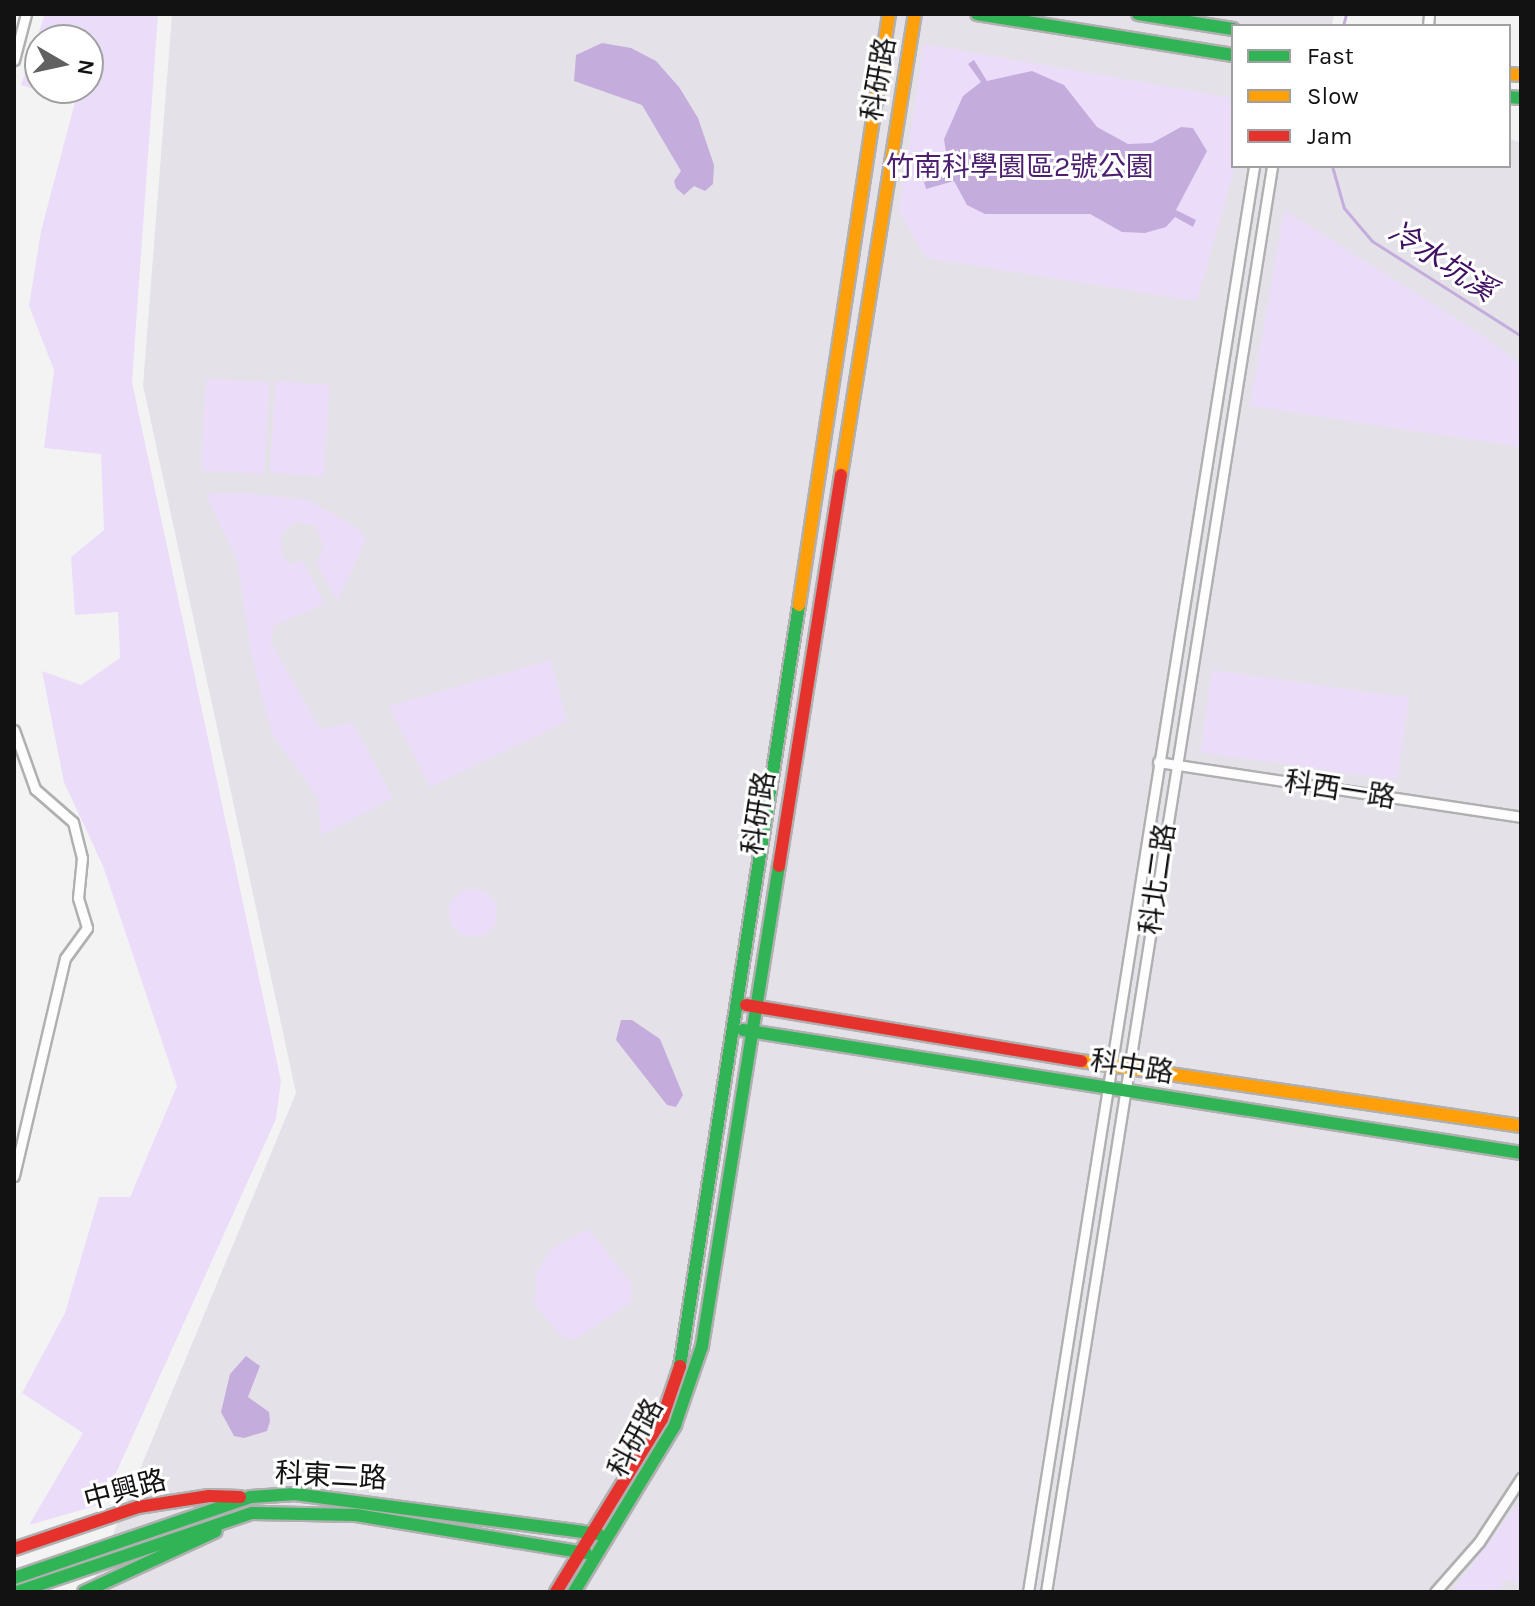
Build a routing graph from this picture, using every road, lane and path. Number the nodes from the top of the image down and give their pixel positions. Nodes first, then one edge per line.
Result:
1 (19, 14) edge
2 (26, 14) edge
3 (889, 14) edge
4 (915, 14) edge
5 (977, 14) edge
6 (1138, 14) edge
7 (1231, 29) edge
8 (1231, 55) edge
9 (14, 60) edge
10 (1254, 168) edge
11 (1272, 168) edge
12 (14, 730) edge
13 (1158, 762) junction
14 (1175, 765) junction
15 (1521, 817) edge
16 (746, 1005) junction
17 (742, 1030) junction
18 (1111, 1066) junction
19 (1130, 1069) junction
20 (1108, 1088) junction
21 (1125, 1090) junction
22 (1521, 1126) edge
23 (1521, 1153) edge
24 (14, 1176) edge
25 (1521, 1478) edge
26 (251, 1497) junction
27 (358, 1499) junction
28 (436, 1509) junction
29 (252, 1513) junction
30 (356, 1515) junction
31 (434, 1528) junction
32 (593, 1533) junction
33 (609, 1536) junction
34 (14, 1549) edge
35 (581, 1552) junction
36 (597, 1555) junction
37 (18, 1576) edge
38 (22, 1590) edge
39 (84, 1592) edge
40 (556, 1592) edge
41 (574, 1592) edge
42 (1028, 1592) edge
43 (1046, 1592) edge
44 (1435, 1592) edge

1 - 2 street
2 - 9 street
3 - 16 street, 科研路
4 - 16 street, 科研路
5 - 8 street
6 - 7 street
10 - 13 street, 科北二路
11 - 14 street, 科北二路
12 - 24 street
13 - 14 street, 科西一路
13 - 18 street, 科北二路
14 - 15 street, 科西一路
14 - 19 street, 科北二路
16 - 17 street, 科研路
16 - 18 street, 科中路
17 - 20 street, 科中路
17 - 32 street, 科研路
17 - 33 street, 科研路
18 - 19 street, 科中路
18 - 20 street, 科北二路
19 - 21 street, 科北二路
19 - 22 street, 科中路
20 - 21 street, 科中路
20 - 42 street, 科北二路
21 - 23 street, 科中路
21 - 43 street, 科北二路
25 - 44 street
26 - 27 street, 科東二路
26 - 34 street, 中興路
26 - 37 street, 科東二路
27 - 28 street, 科東二路
27 - 30 street
28 - 31 street
28 - 32 street, 科東二路
29 - 30 street, 科東二路
29 - 38 street, 科東二路
29 - 39 street
30 - 31 street, 科東二路
31 - 35 street, 科東二路
32 - 33 street, 科東二路
32 - 35 street, 科研路
33 - 36 street, 科研路
35 - 36 street, 科東二路
35 - 40 street, 科研路
36 - 41 street, 科研路

